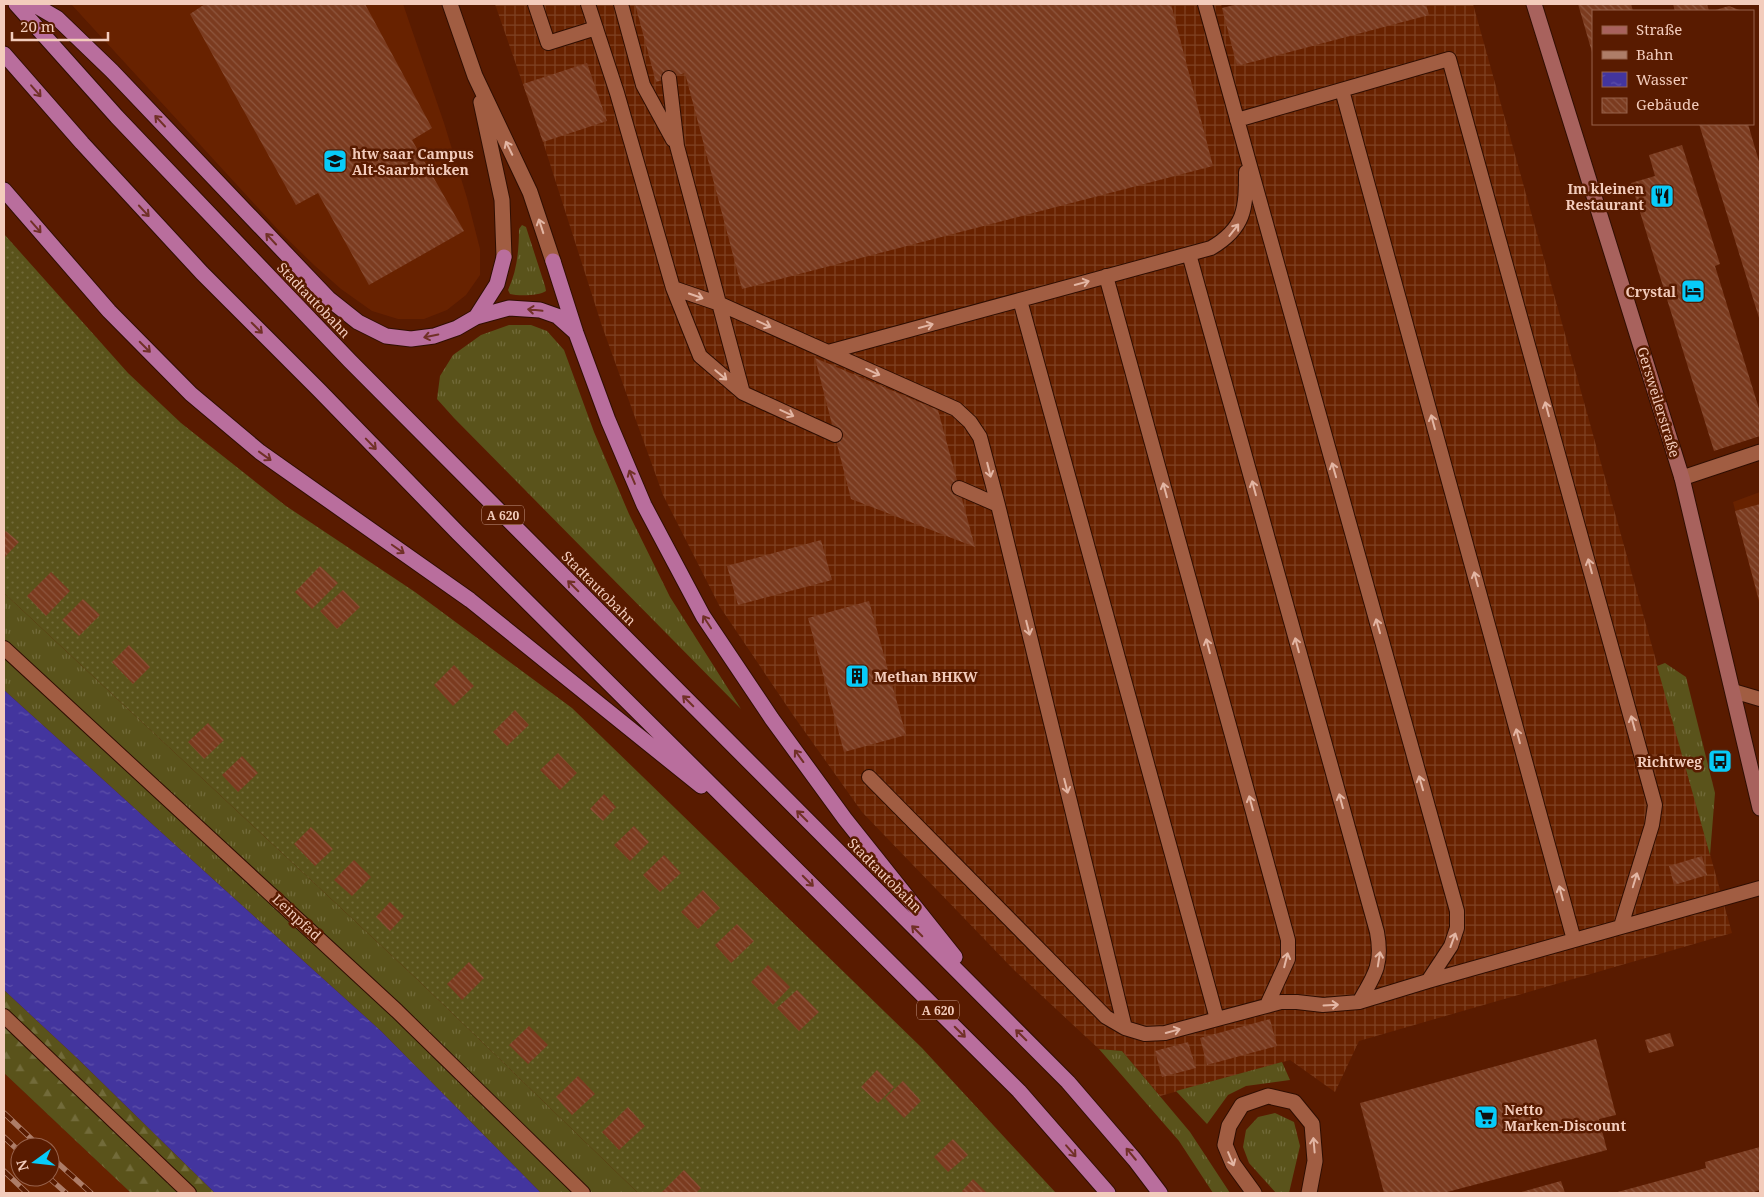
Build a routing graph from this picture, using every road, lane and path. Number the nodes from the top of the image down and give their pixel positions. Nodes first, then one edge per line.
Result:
1 (16, 4) edge
2 (33, 4) edge
3 (450, 4) edge
4 (535, 4) edge
5 (588, 4) edge
6 (621, 4) edge
7 (1205, 4) edge
8 (1534, 4) edge
9 (596, 28) junction
10 (4, 54) edge
11 (475, 76) junction
12 (669, 78) dead end
13 (1342, 90) junction
14 (1237, 120) junction
15 (677, 146) junction
16 (1246, 153) junction
17 (4, 190) edge
18 (1189, 254) junction
19 (504, 257) joint
20 (553, 261) joint
21 (1106, 276) junction
22 (673, 288) junction
23 (1020, 300) junction
24 (720, 304) junction
25 (476, 317) junction
26 (576, 333) junction
27 (828, 352) junction
28 (743, 393) junction
29 (835, 435) dead end
30 (1760, 452) edge
31 (1682, 478) junction
32 (959, 488) dead end
33 (998, 505) junction
34 (4, 648) edge
35 (1733, 691) junction
36 (1760, 698) edge
37 (869, 777) dead end
38 (1760, 808) edge
39 (760, 834) junction
40 (1760, 888) edge
41 (1621, 926) junction
42 (1574, 940) junction
43 (1428, 981) junction
44 (1359, 1002) junction
45 (1267, 1005) junction
46 (1001, 1015) junction
47 (4, 1016) edge
48 (1218, 1019) junction
49 (1125, 1028) junction
50 (189, 1193) edge
51 (583, 1193) edge
52 (1108, 1193) edge
53 (1160, 1193) edge
54 (1254, 1193) edge
55 (1309, 1193) edge

46 -> 1 highway, Stadtautobahn / A 620
25 -> 2 highway
3 - 11 street
4 - 9 lane
5 - 9 lane
6 - 15 lane
7 - 14 lane
8 - 31 main road, Gersweilerstraße
9 - 22 lane
10 -> 39 highway, A 620
11 - 19 street
20 -> 11 street
12 - 15 lane
13 - 14 lane
41 -> 13 lane
42 -> 13 lane
14 - 16 lane
15 - 24 lane
18 -> 16 lane
43 -> 16 lane
17 -> 39 highway
18 - 21 lane
44 -> 18 lane
19 - 25 highway
20 - 26 highway
23 -> 21 lane
45 -> 21 lane
22 -> 24 lane
22 -> 28 lane
27 -> 23 lane
23 - 48 lane
24 -> 27 lane
24 - 28 lane
26 -> 25 highway
46 -> 26 highway
27 -> 33 lane
28 -> 29 lane
30 - 31 street
31 - 35 main road, Gersweilerstraße
32 - 33 lane
33 -> 49 lane
34 - 51 lane, Leinpfad
35 - 36 lane
35 - 38 main road, Gersweilerstraße
37 - 49 lane
39 -> 52 highway, A 620
40 - 41 lane
41 - 42 lane
42 - 43 lane
43 - 44 lane
45 -> 44 lane
45 - 48 lane
53 -> 46 highway, Stadtautobahn / A 620
47 - 50 lane
49 -> 48 lane
55 -> 54 street

